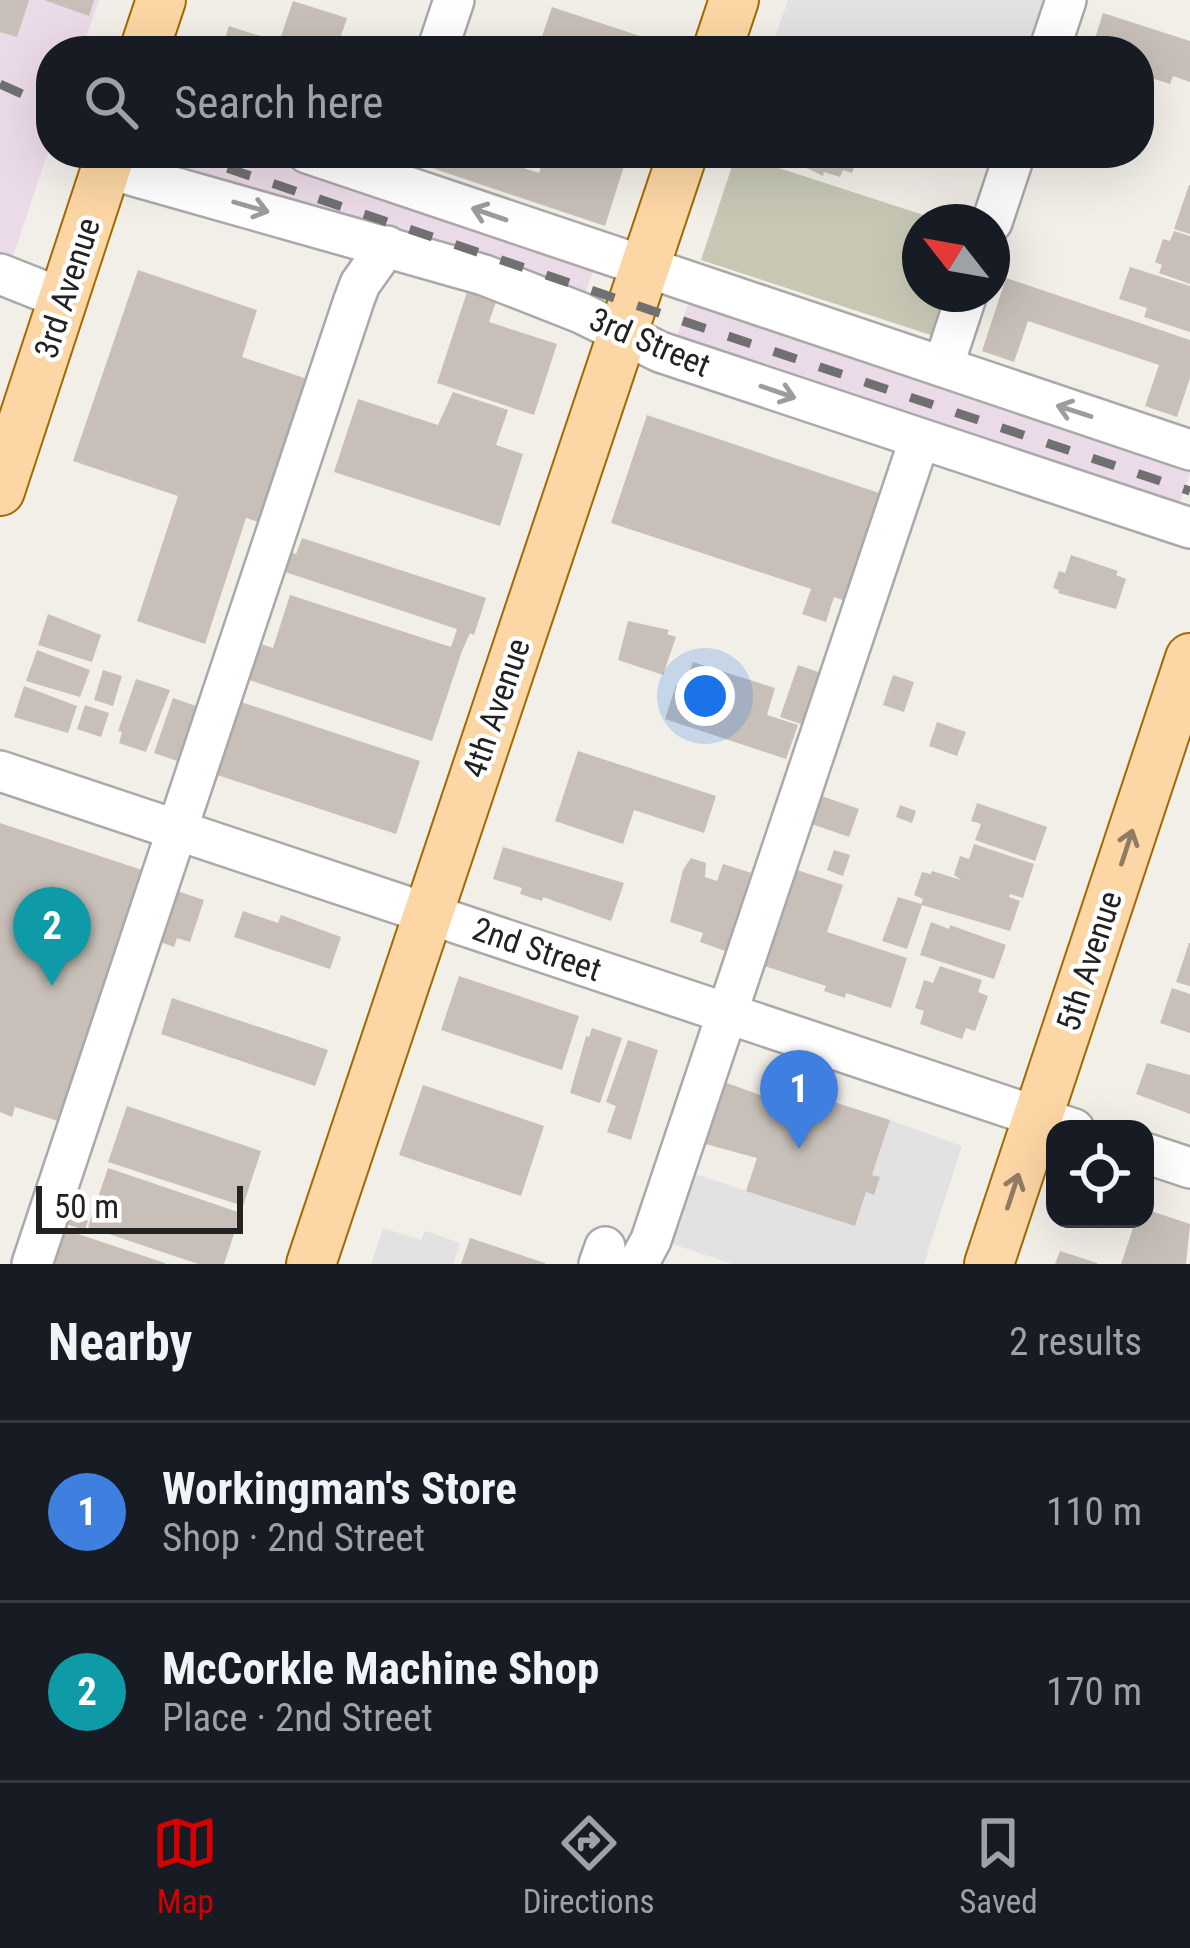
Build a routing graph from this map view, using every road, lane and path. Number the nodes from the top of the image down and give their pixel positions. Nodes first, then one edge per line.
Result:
1 (161, 0) edge
2 (454, 0) edge
3 (734, 0) edge
4 (1066, 0) edge
5 (149, 36) edge
6 (442, 36) edge
7 (722, 36) edge
8 (1054, 36) edge
9 (105, 168) edge
10 (134, 168) edge
11 (400, 168) edge
12 (678, 168) edge
13 (1010, 168) edge
14 (998, 204) edge
15 (387, 246) junction
16 (645, 267) junction
17 (0, 274) edge
18 (63, 299) junction
19 (962, 312) edge
20 (622, 334) junction
21 (943, 368) junction
22 (919, 441) junction
23 (1190, 450) edge
24 (0, 491) edge
25 (1190, 528) edge
26 (1190, 658) edge
27 (0, 771) edge
28 (179, 828) junction
29 (428, 912) junction
30 (728, 1013) junction
31 (1047, 1120) edge
32 (1057, 1120) edge
33 (1046, 1144) edge
34 (1154, 1156) edge
35 (1190, 1168) edge
36 (614, 1258) edge
37 (32, 1264) edge
38 (310, 1264) edge
39 (988, 1264) edge

1 - 5 main road
2 - 6 street
3 - 7 main road
4 - 8 street
9 - 18 main road, 3rd Avenue
10 -> 15 street, 3rd Street
16 -> 11 street, 3rd Street
12 - 16 main road, 4th Avenue
13 - 14 street
15 - 20 street, 3rd Street
15 - 28 street
16 - 20 main road, 4th Avenue
16 - 21 street, 3rd Street
17 - 18 street
18 - 24 main road, 3rd Avenue
19 - 21 street
20 -> 22 street, 3rd Street
20 - 29 main road, 4th Avenue
23 -> 21 street, 3rd Street
22 - 25 street, 3rd Street
22 - 30 street
32 -> 26 main road, 5th Avenue
27 - 28 street, 2nd Street
28 - 29 street, 2nd Street
28 - 37 street
29 - 30 street, 2nd Street
29 - 38 main road, 4th Avenue
30 - 31 street, 2nd Street
30 - 36 street
39 -> 33 main road, 5th Avenue
34 - 35 street

